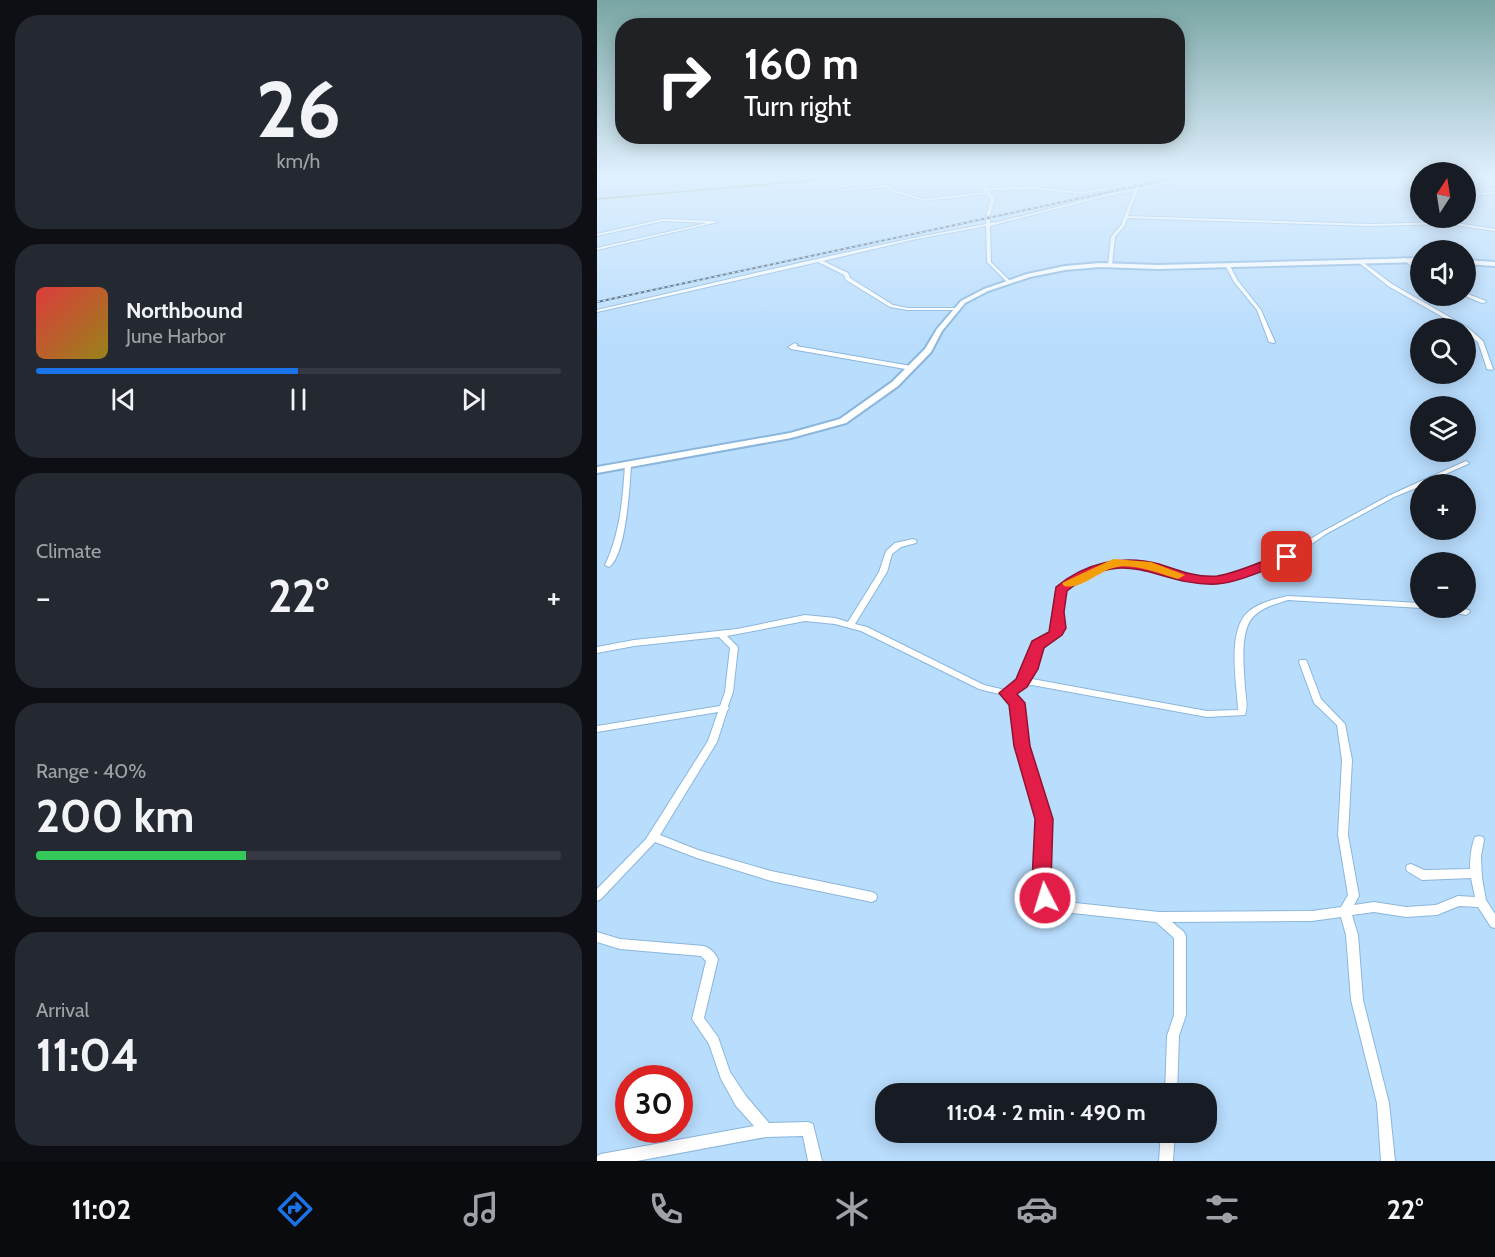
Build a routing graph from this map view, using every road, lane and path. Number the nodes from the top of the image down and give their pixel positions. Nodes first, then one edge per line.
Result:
1 (618, 230) edge
2 (680, 230) edge
3 (945, 230) edge
4 (988, 230) edge
5 (1117, 230) edge
6 (597, 235) edge
7 (597, 249) edge
8 (1404, 259) junction
9 (1410, 259) edge
10 (819, 260) junction
11 (1359, 261) junction
12 (1476, 263) edge
13 (1410, 264) edge
14 (1495, 264) edge
15 (1110, 265) junction
16 (1227, 265) junction
17 (1008, 282) junction
18 (1476, 299) edge
19 (1484, 302) dead end
20 (958, 309) junction
21 (597, 311) edge
22 (1446, 318) edge
23 (1476, 338) edge
24 (1272, 342) dead end
25 (795, 345) dead end
26 (911, 368) junction
27 (1490, 369) dead end
28 (1466, 463) dead end
29 (628, 464) junction
30 (597, 470) edge
31 (913, 541) dead end
32 (609, 565) dead end
33 (1410, 605) edge
34 (850, 625) junction
35 (721, 634) junction
36 (597, 650) edge
37 (1303, 662) dead end
38 (1021, 683) junction
39 (1007, 693) junction
40 (725, 708) junction
41 (597, 729) edge
42 (653, 837) junction
43 (1479, 840) dead end
44 (1411, 868) dead end
45 (1474, 873) junction
46 (597, 896) edge
47 (873, 897) dead end
48 (1481, 902) junction
49 (1345, 910) junction
50 (1159, 917) junction
51 (1495, 923) edge
52 (597, 937) edge
53 (1171, 1083) edge
54 (766, 1130) junction
55 (1167, 1143) edge
56 (601, 1161) edge
57 (815, 1161) edge
58 (1166, 1161) edge
59 (1388, 1161) edge

1 - 6 street
2 - 7 street
3 - 10 street
4 - 17 street
5 - 15 street
8 - 9 street
8 - 11 street
8 - 13 street
10 - 20 street
10 - 21 street
11 - 16 street
11 - 22 street
12 - 14 street
15 - 16 street
15 - 17 street
16 - 24 street
17 - 20 street
18 - 19 street
20 - 26 street
23 - 27 street
25 - 26 street
26 - 29 street
28 - 38 street
29 - 30 street
29 - 32 street
31 - 34 street
33 - 38 street
34 - 35 street
34 - 39 street
35 - 36 street
35 - 40 street
37 - 49 street
38 - 39 street
39 - 50 street
40 - 41 street
40 - 42 street
42 - 46 street
42 - 47 street
43 - 45 street
44 - 45 street
45 - 48 street
48 - 49 street
48 - 51 street
49 - 50 street
49 - 59 street
50 - 53 street
52 - 54 street
54 - 56 street
54 - 57 street
55 - 58 street

